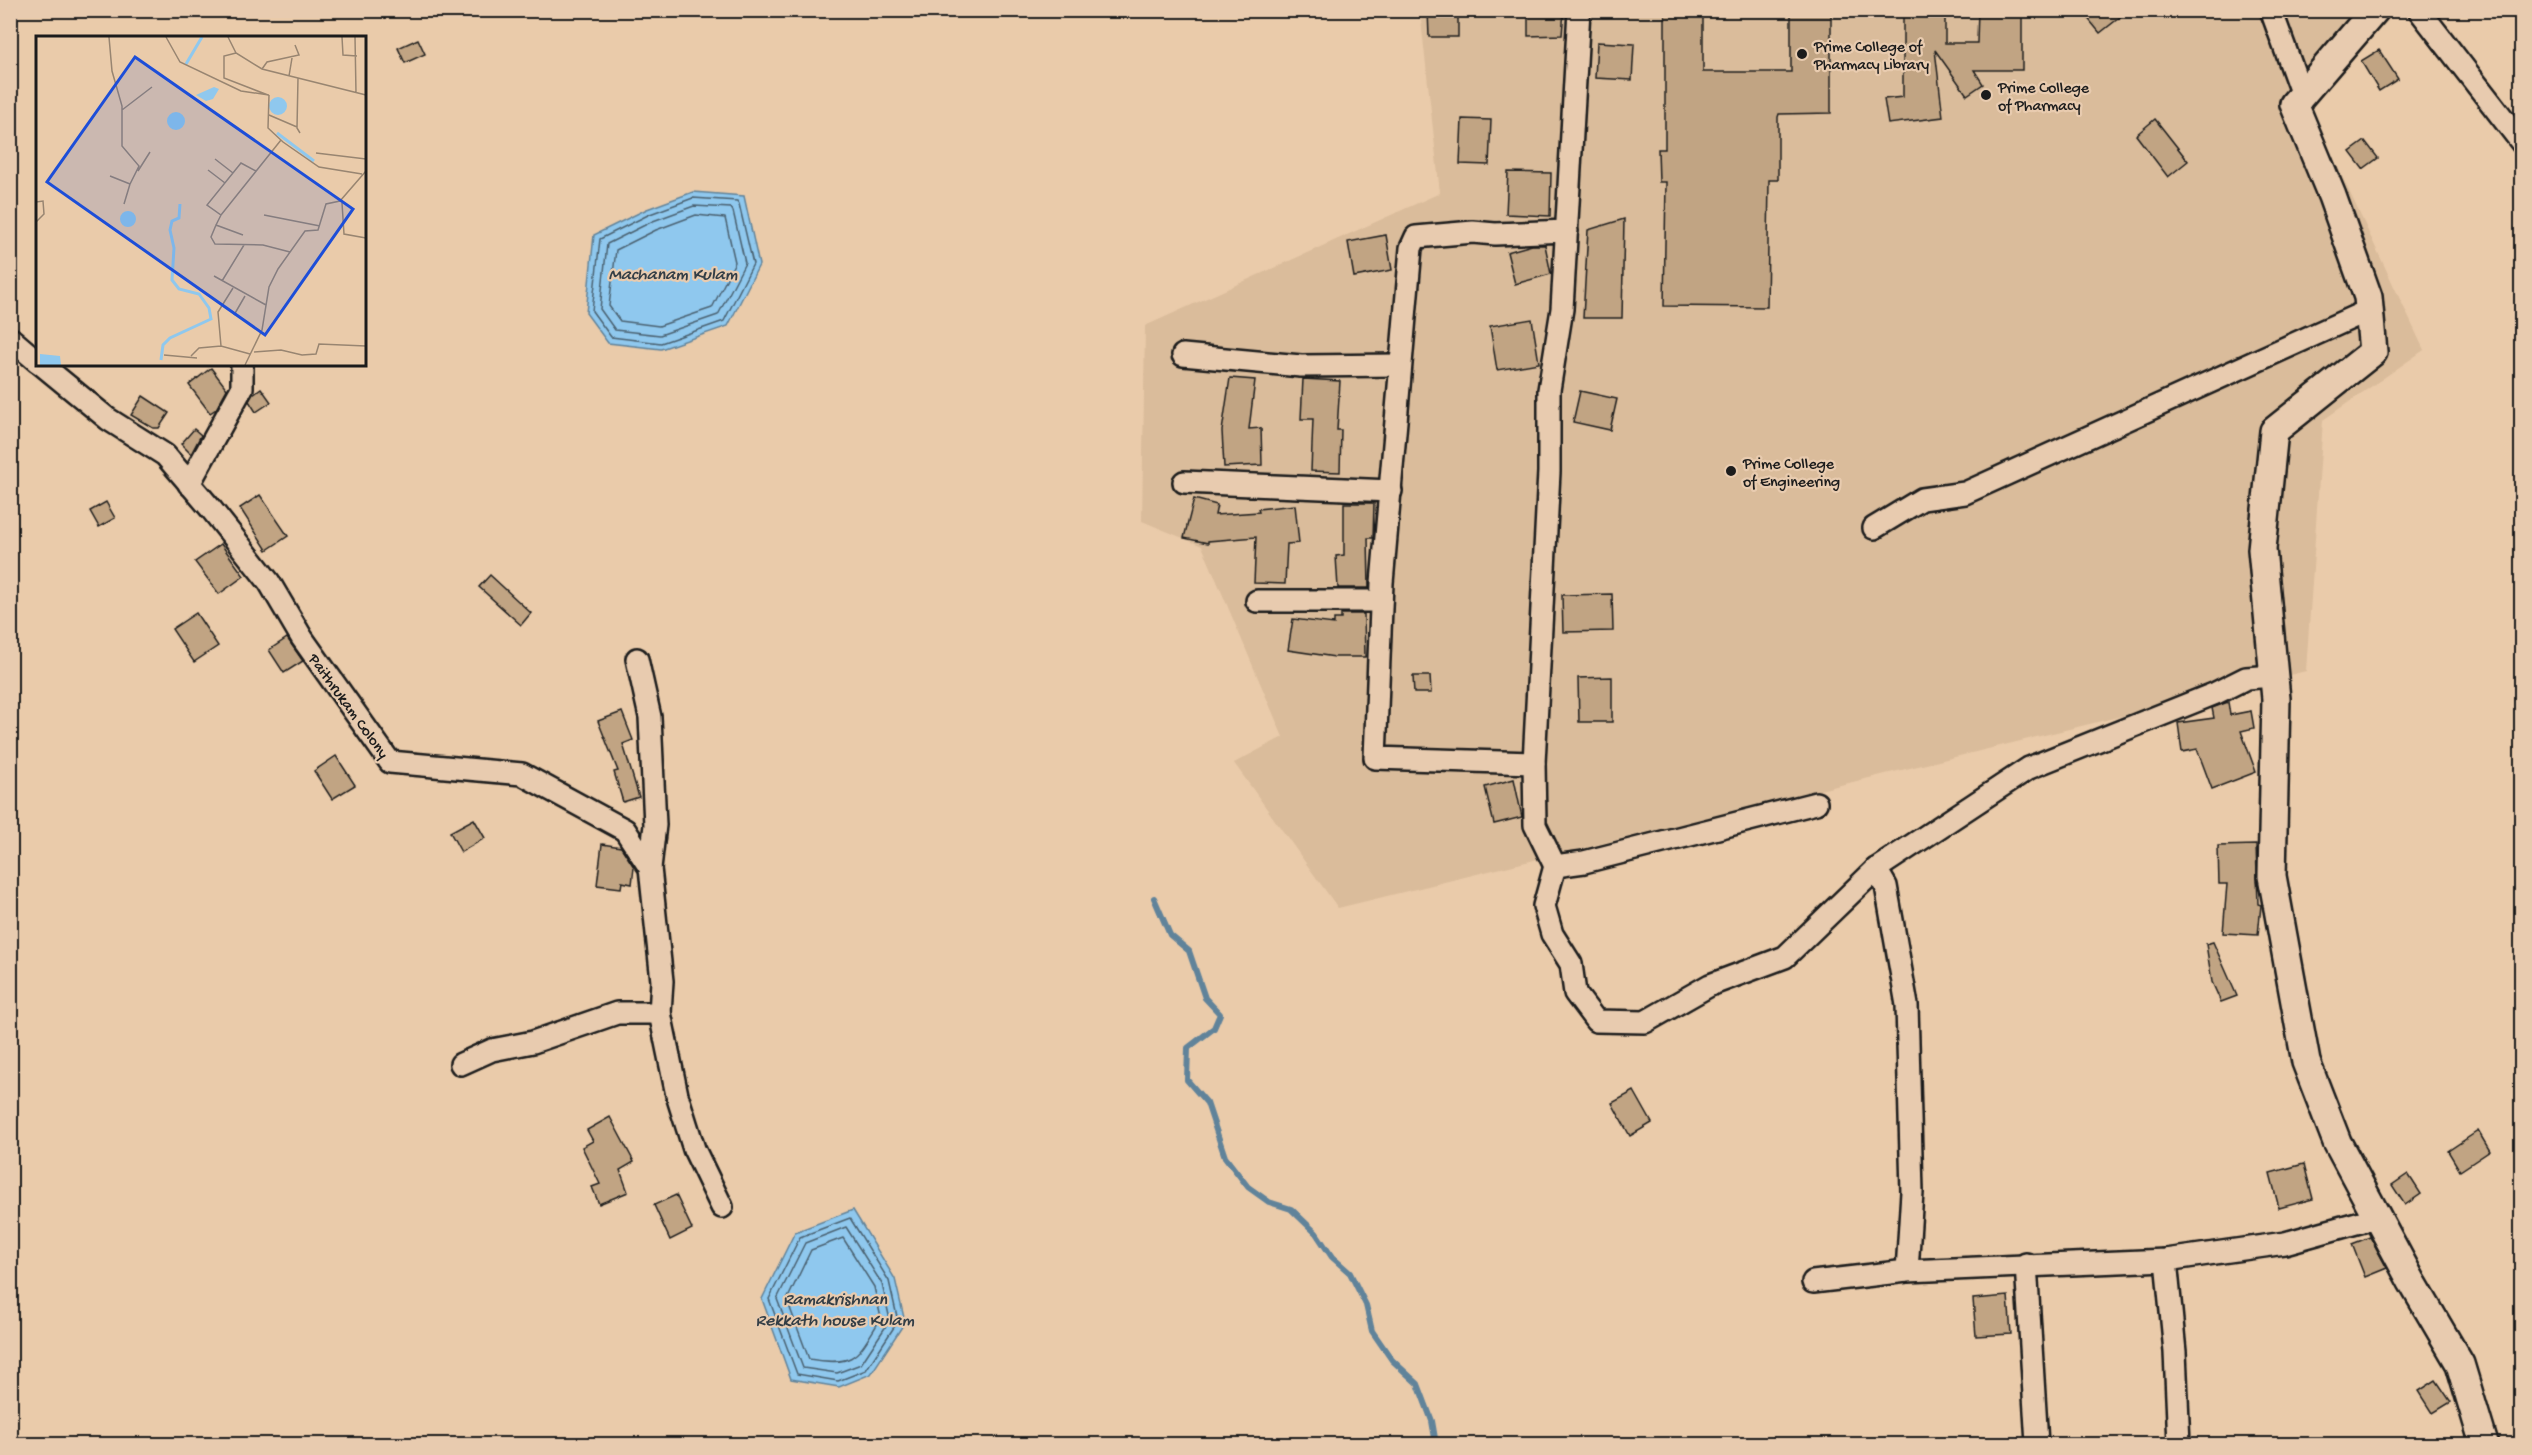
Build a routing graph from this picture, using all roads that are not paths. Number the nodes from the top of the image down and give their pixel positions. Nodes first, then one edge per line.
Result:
1 (1579, 10) edge
2 (2271, 10) edge
3 (2375, 10) edge
4 (2419, 10) edge
5 (2302, 95) junction
6 (2522, 142) edge
7 (1567, 231) junction
8 (2369, 310) junction
9 (10, 338) edge
10 (1183, 355) dead end
11 (36, 360) edge
12 (1400, 364) junction
13 (43, 366) edge
14 (242, 366) edge
15 (1184, 482) dead end
16 (189, 484) junction
17 (1391, 491) junction
18 (1874, 528) dead end
19 (1257, 601) dead end
20 (1381, 601) junction
21 (637, 659) dead end
22 (2274, 676) junction
23 (1534, 763) junction
24 (1816, 803) dead end
25 (655, 825) junction
26 (625, 830) junction
27 (1555, 866) junction
28 (650, 868) junction
29 (1876, 869) junction
30 (660, 1013) junction
31 (461, 1064) dead end
32 (722, 1208) dead end
33 (2378, 1217) junction
34 (2166, 1260) junction
35 (2026, 1264) junction
36 (1907, 1271) junction
37 (1813, 1282) dead end
38 (2037, 1444) edge
39 (2179, 1444) edge
40 (2484, 1444) edge

1 - 7 street
2 - 5 street
3 - 5 street
4 - 6 street
5 - 8 street
7 - 12 street
7 - 23 street
8 - 18 street
8 - 22 street
9 - 11 street, Paithrukam Colony
10 - 12 street
12 - 17 street
13 - 16 street, Paithrukam Colony
14 - 16 street
15 - 17 street
16 - 26 street, Paithrukam Colony
17 - 20 street
19 - 20 street
20 - 23 street
21 - 25 street
22 - 29 street
22 - 33 street
23 - 27 street
24 - 27 street
25 - 26 street
25 - 28 street
26 - 28 street, Paithrukam Colony
27 - 29 street
28 - 30 street, Paithrukam Colony
29 - 36 street
30 - 31 street
30 - 32 street, Paithrukam Colony
33 - 34 street
33 - 40 street
34 - 35 street
34 - 39 street
35 - 36 street
35 - 38 street
36 - 37 street

